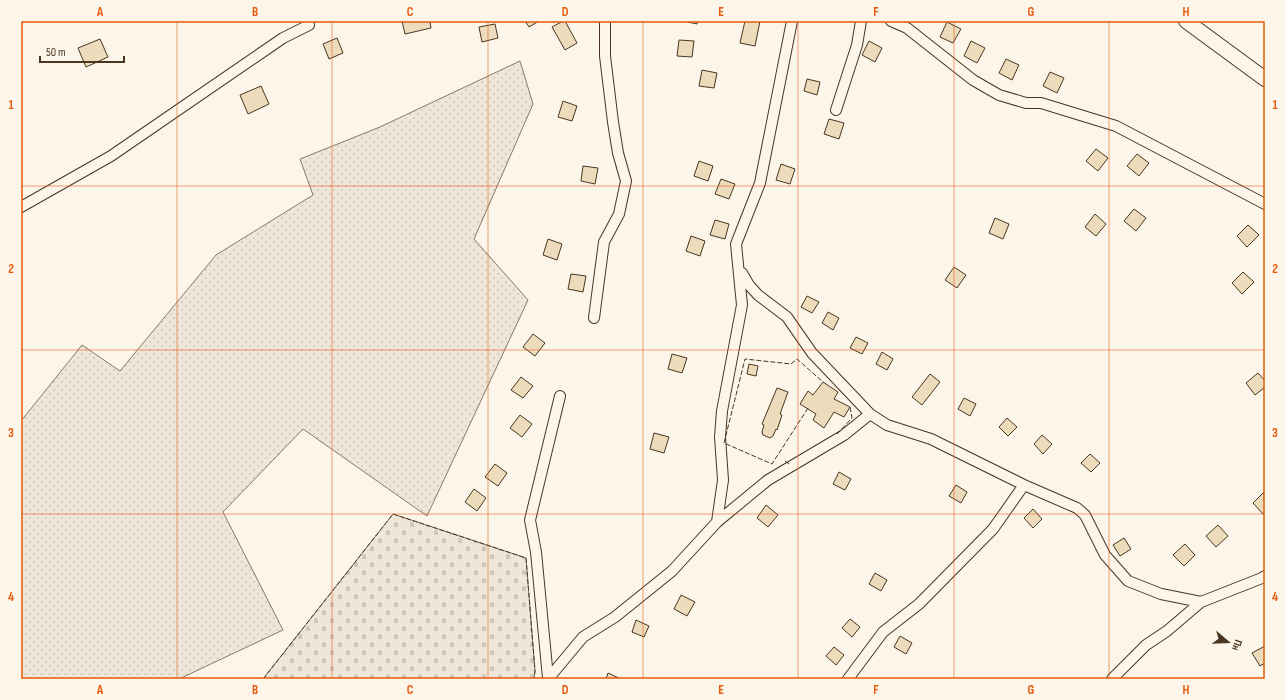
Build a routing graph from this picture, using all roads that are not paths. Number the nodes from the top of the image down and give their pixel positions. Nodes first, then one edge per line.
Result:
1 (605, 21) edge
2 (792, 21) edge
3 (860, 21) edge
4 (891, 21) edge
5 (1186, 21) edge
6 (309, 25) dead end
7 (1265, 79) edge
8 (836, 110) dead end
9 (1265, 204) edge
10 (21, 206) edge
11 (740, 269) junction
12 (594, 318) dead end
13 (560, 396) dead end
14 (870, 414) junction
15 (1024, 485) junction
16 (717, 522) junction
17 (1265, 576) edge
18 (1201, 602) junction
19 (548, 679) edge
20 (848, 679) edge
21 (1112, 679) edge

1 - 12 street
2 - 11 street
3 - 8 street
4 - 9 street
5 - 7 street
6 - 10 street
11 - 14 street
11 - 16 street
13 - 19 street
14 - 15 street
14 - 16 street
15 - 18 street
15 - 20 street
16 - 19 street
17 - 18 street
18 - 21 street

